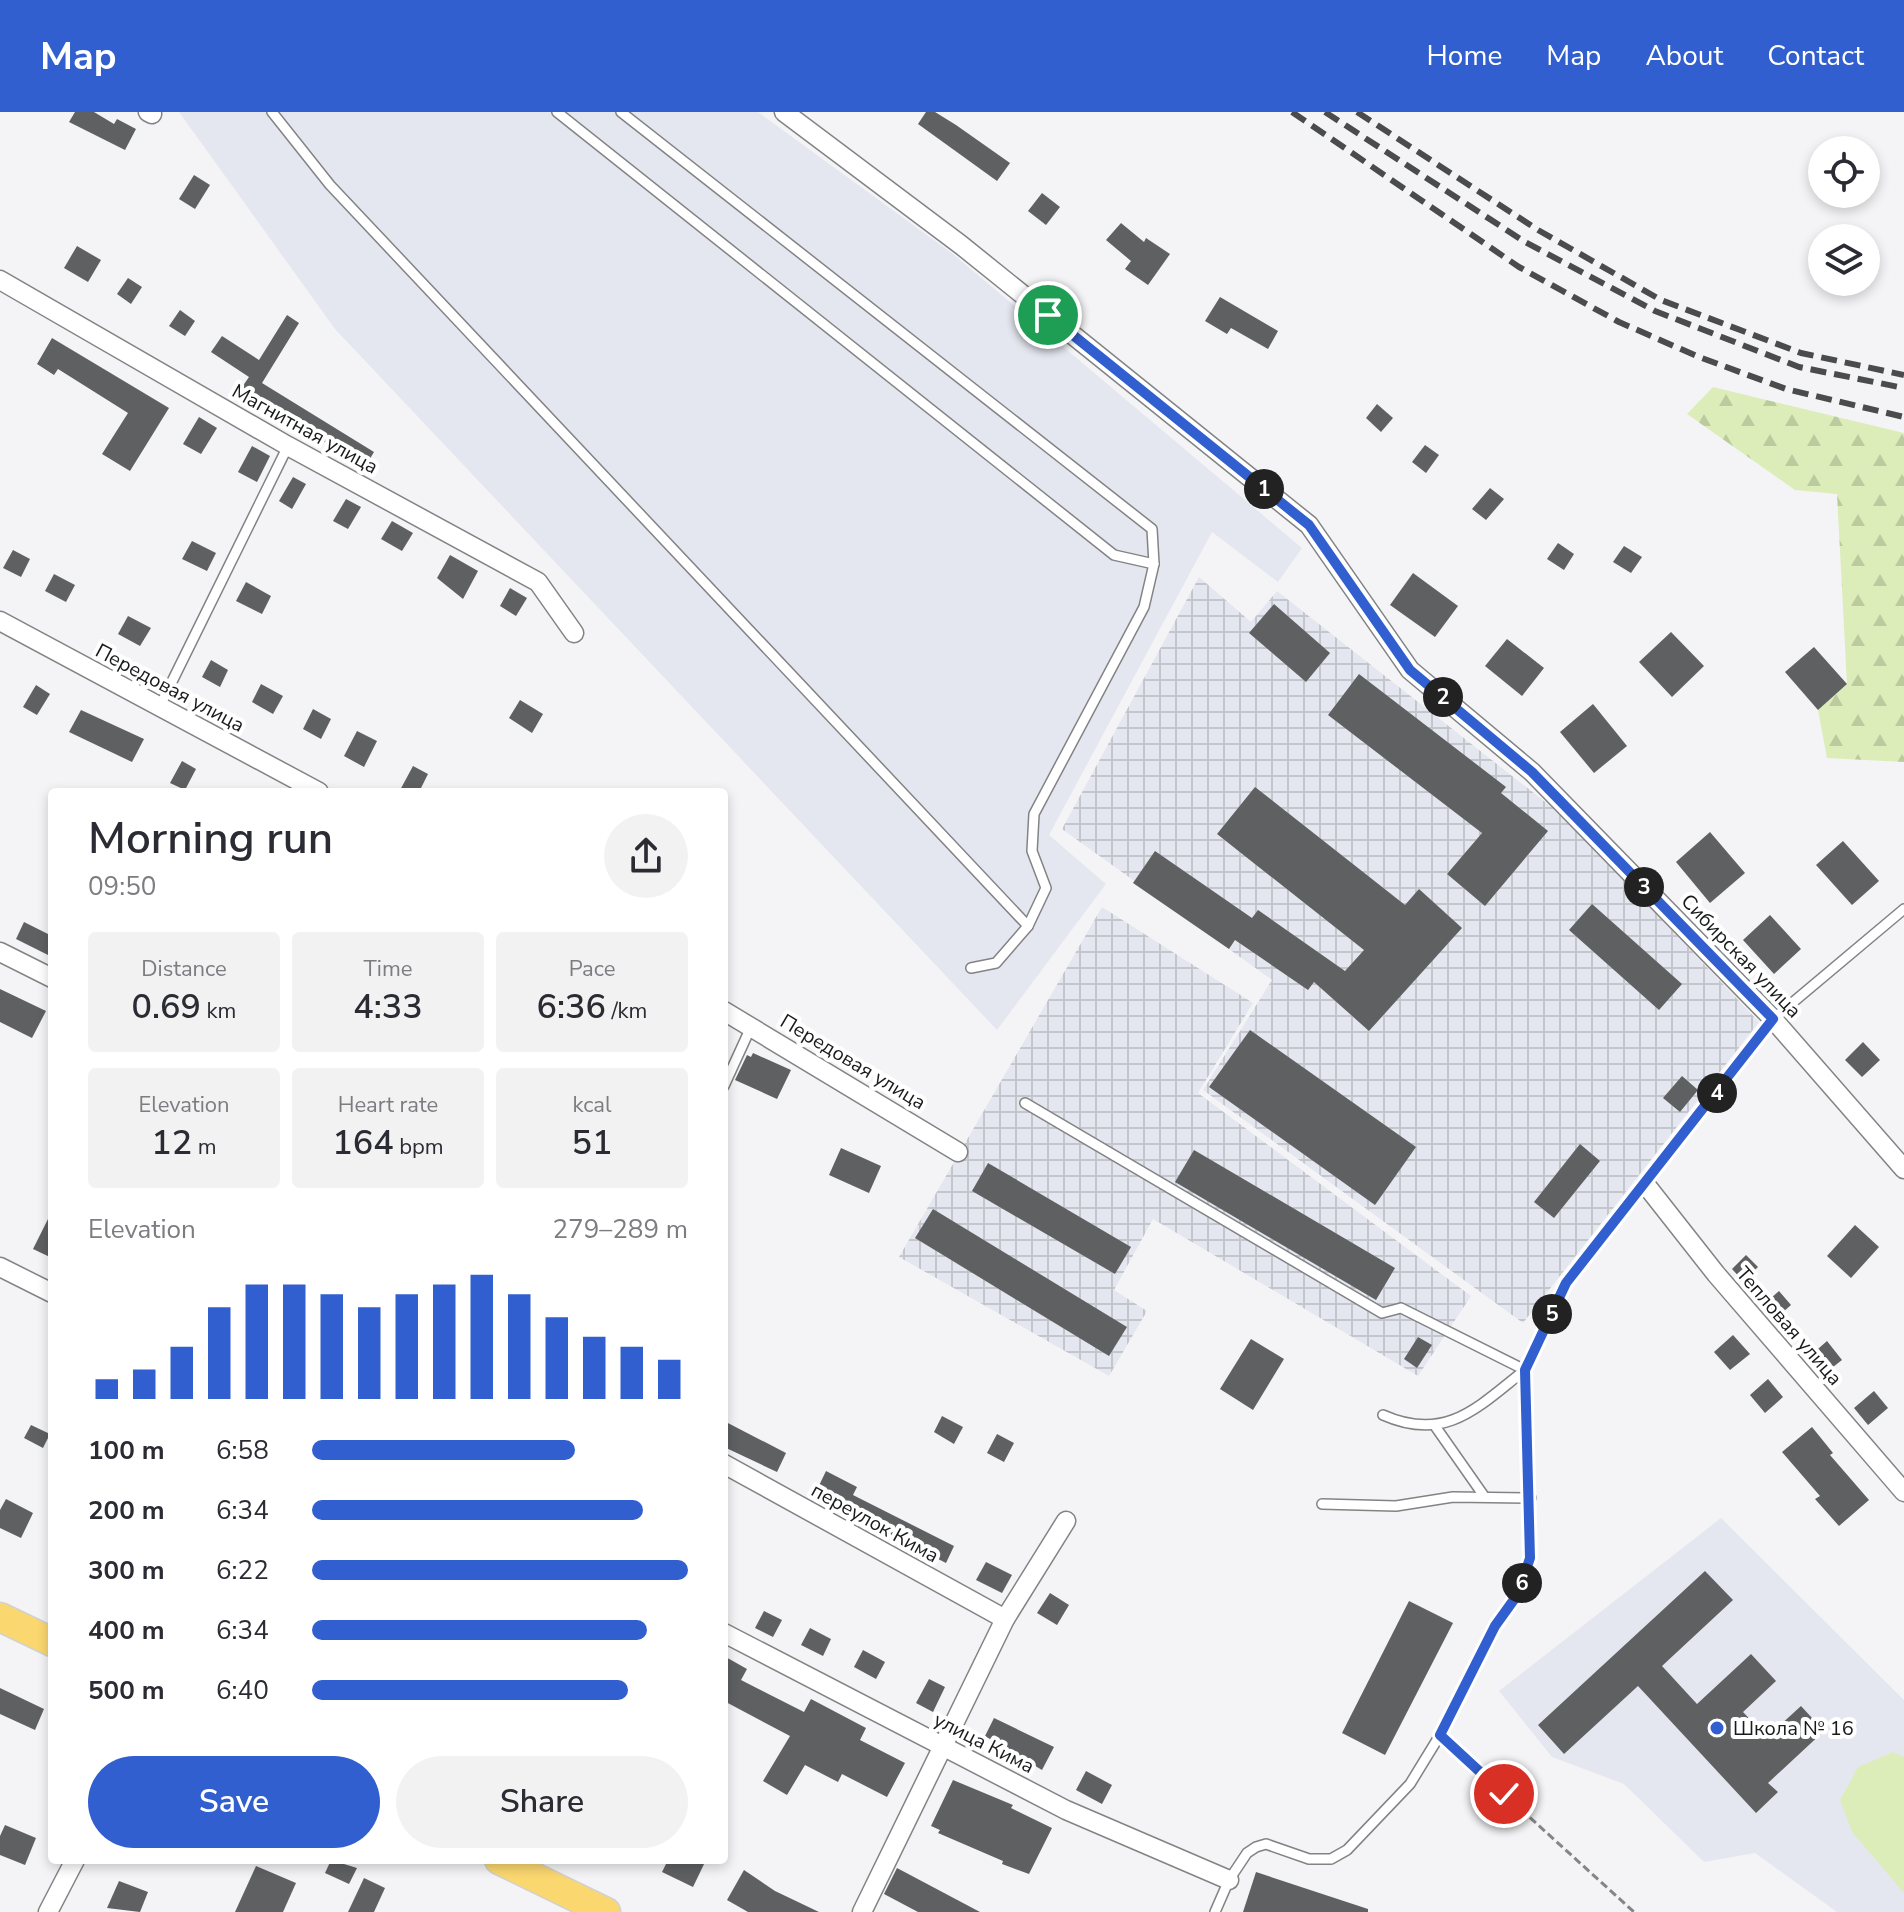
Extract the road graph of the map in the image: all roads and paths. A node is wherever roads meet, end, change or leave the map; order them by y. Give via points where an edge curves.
1 (272, 112) edge
2 (557, 112) edge
3 (621, 112) edge
4 (784, 112) edge
5 (0, 280) edge
6 (288, 446) junction
7 (1154, 564) junction
8 (0, 621) edge
9 (574, 633) dead end
10 (159, 708) junction
11 (311, 788) edge
12 (1904, 909) edge
13 (1028, 926) junction
14 (0, 952) edge
15 (971, 968) dead end
16 (48, 976) edge
17 (728, 1013) edge
18 (1773, 1019) junction
19 (752, 1026) junction
20 (728, 1077) edge
21 (1025, 1103) dead end
22 (958, 1152) dead end
23 (1904, 1169) edge
24 (1646, 1185) junction
25 (0, 1267) edge
26 (48, 1291) edge
27 (1525, 1370) junction
28 (1383, 1415) dead end
29 (1435, 1426) junction
30 (728, 1466) edge
31 (1904, 1492) edge
32 (1484, 1496) junction
33 (1531, 1498) junction
34 (1322, 1504) dead end
35 (1066, 1521) dead end
36 (0, 1617) edge
37 (1005, 1619) junction
38 (728, 1635) edge
39 (48, 1640) edge
40 (1440, 1735) junction
41 (941, 1745) junction
42 (73, 1864) edge
43 (513, 1864) edge
44 (1229, 1880) junction
45 (48, 1912) edge
46 (606, 1912) edge
47 (862, 1912) edge
48 (1215, 1912) edge
49 (1634, 1912) edge

1 - 13 lane via 330,185
2 - 7 lane via 1114,555
3 - 7 lane via 1152,529
4 - 18 street, Сибирская улица via 961,245 1309,525 1410,670 1532,772
5 - 6 street, Магнитная улица
6 - 9 street, Магнитная улица via 538,582
6 - 10 lane
7 - 13 lane via 1144,607 1034,814 1032,851 1046,888
8 - 10 street, Передовая улица
10 - 11 street, Передовая улица
12 - 18 lane
13 - 15 lane via 996,963
14 - 16 street
17 - 19 street, Передовая улица
18 - 23 street, Сибирская улица
18 - 24 lane
19 - 20 lane
19 - 22 street, Передовая улица
21 - 27 lane via 1382,1313 1401,1308
24 - 27 lane via 1566,1283
24 - 31 street, Тепловая улица
25 - 26 street
27 - 29 lane via 1464,1416
27 - 33 lane
28 - 29 lane via 1409,1425
29 - 32 lane
30 - 37 street, переулок Кима
32 - 33 lane
32 - 34 lane via 1396,1506
33 - 40 lane via 1530,1558 1518,1594 1495,1626
35 - 37 street
36 - 39 main road
37 - 41 street
38 - 41 street, улица Кима
40 - 44 lane via 1410,1784 1347,1850 1331,1859 1309,1859 1266,1844 1247,1853
40 - 49 path
41 - 44 street, улица Кима via 1066,1810
41 - 47 street
42 - 45 street
43 - 46 main road
44 - 48 lane

